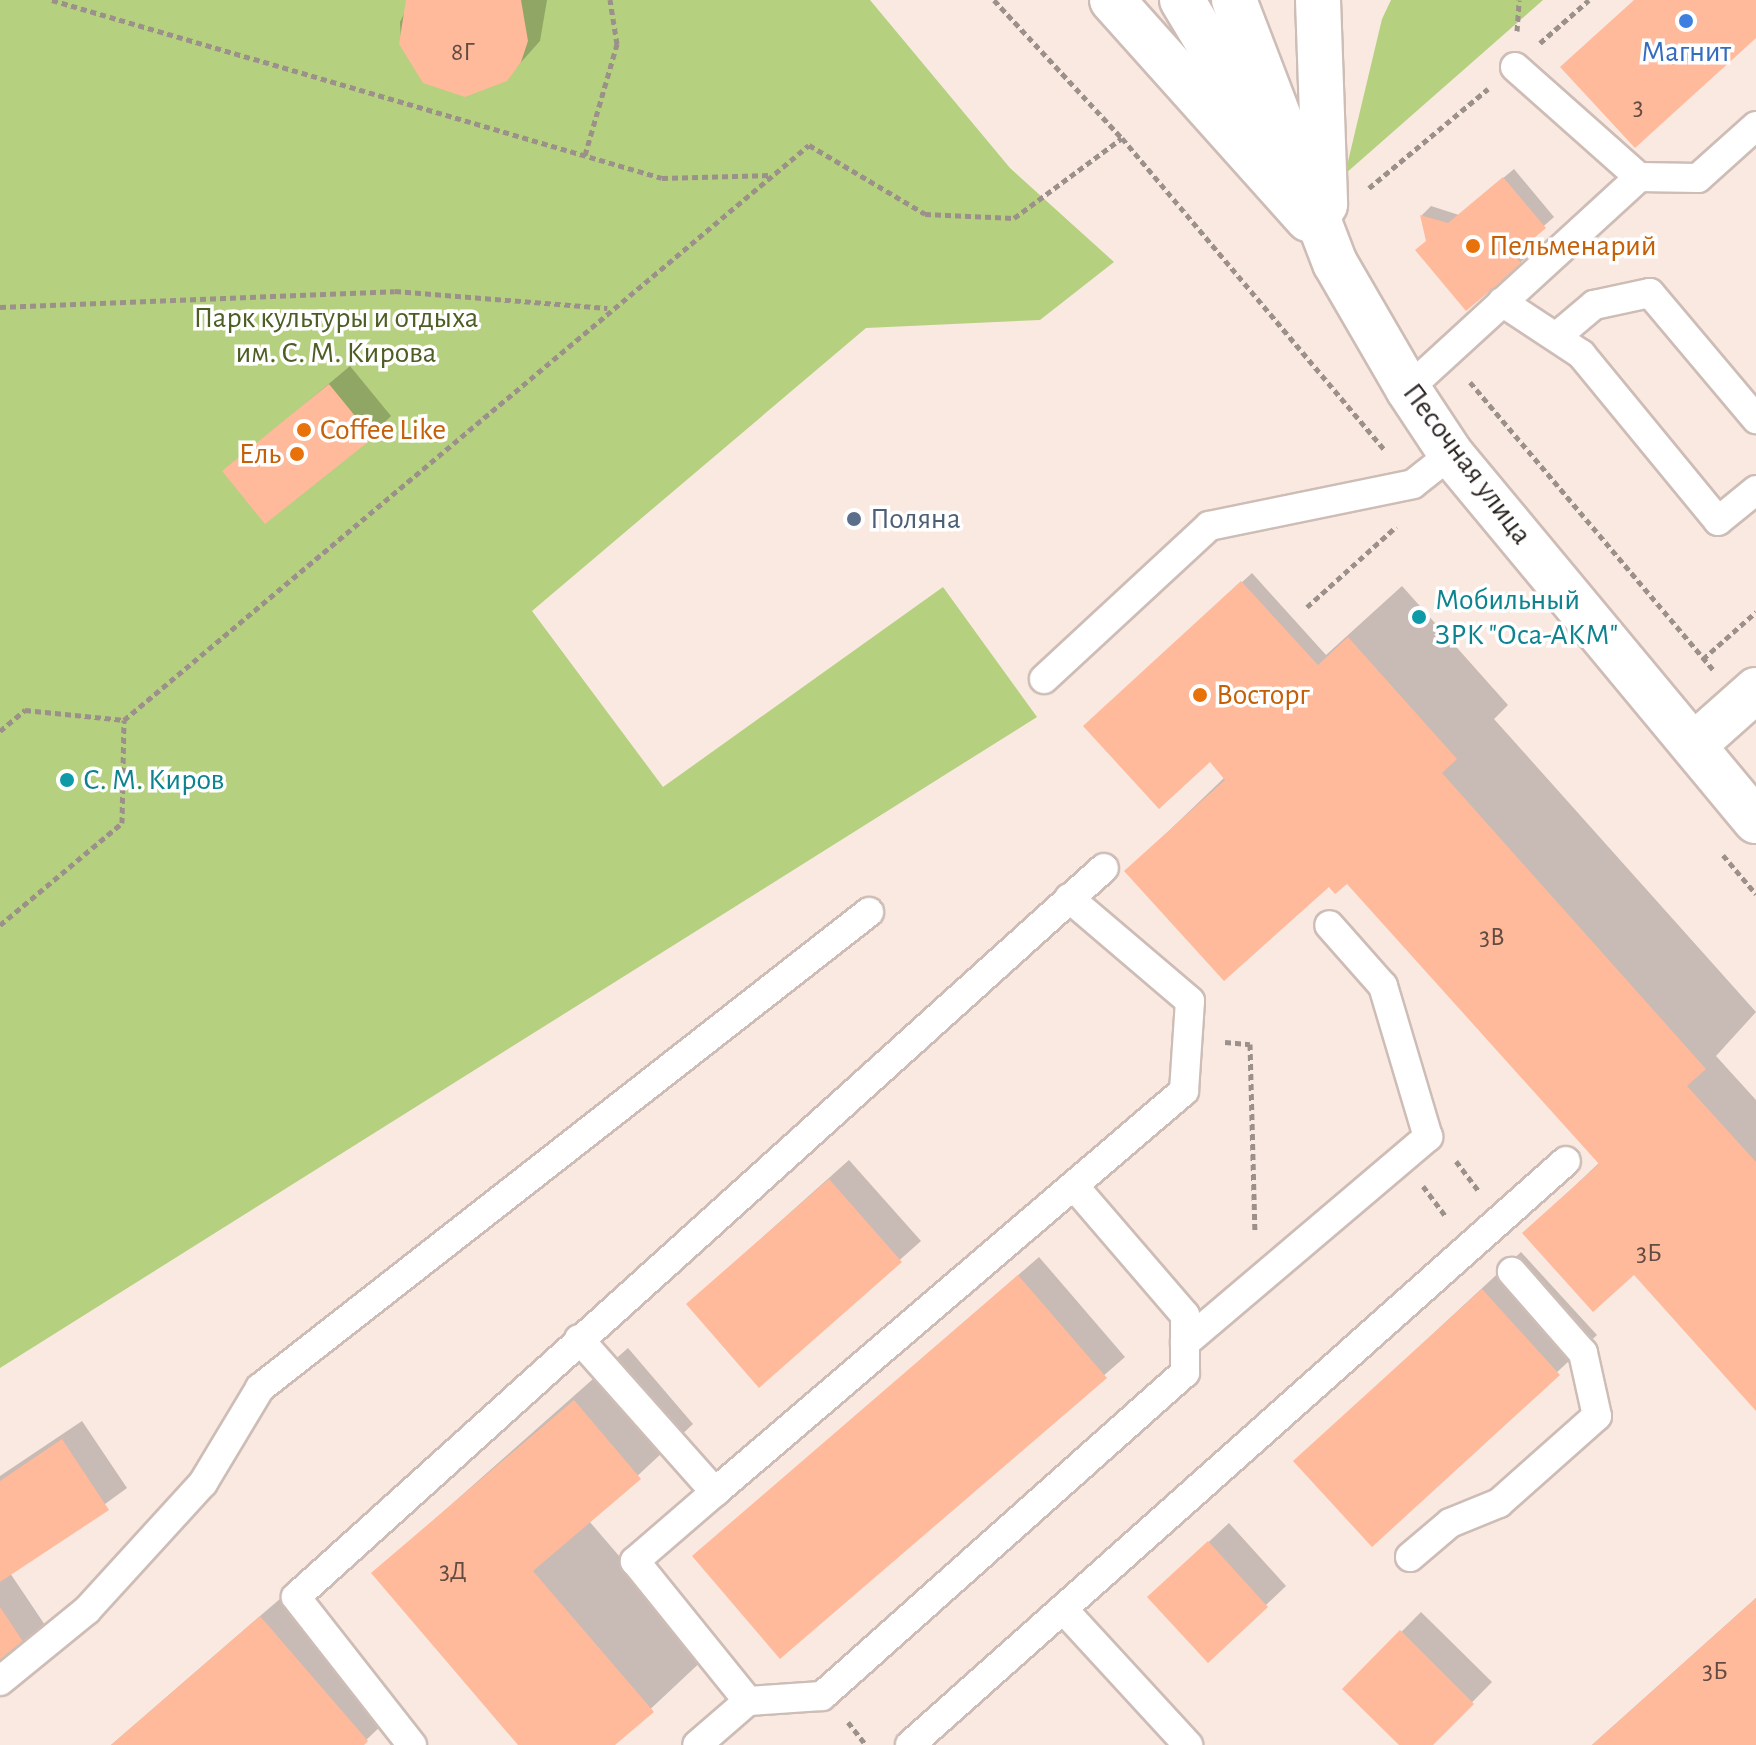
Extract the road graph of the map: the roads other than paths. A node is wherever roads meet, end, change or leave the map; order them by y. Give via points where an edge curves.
1 (1112, 0) edge
2 (1182, 0) edge
3 (1234, 0) edge
4 (1318, 0) edge
5 (1515, 67) road end
6 (1756, 126) edge
7 (1639, 177) junction
8 (1326, 239) junction
9 (1502, 302) junction
10 (1556, 337) junction
11 (1408, 389) junction
12 (1756, 419) edge
13 (1451, 454) junction
14 (1756, 490) edge
15 (1044, 679) dead end
16 (1749, 696) edge
17 (1694, 745) junction
18 (1756, 821) edge
19 (1104, 868) dead end
20 (1069, 898) junction
21 (869, 912) dead end
22 (1329, 925) dead end
23 (1566, 1161) dead end
24 (1074, 1186) junction
25 (1512, 1272) dead end
26 (579, 1339) junction
27 (1185, 1343) junction
28 (715, 1492) junction
29 (1410, 1557) dead end
30 (1063, 1609) junction
31 (0, 1681) edge
32 (748, 1701) junction
33 (412, 1745) edge
34 (697, 1745) edge
35 (910, 1745) edge
36 (1188, 1745) edge

1 - 8 street, Песочная улица
2 - 8 street, Песочная улица
3 - 8 street, Песочная улица
4 - 8 street, Песочная улица
5 - 7 lane
6 - 7 lane via 1698,178
7 - 9 lane
8 - 11 street, Песочная улица
9 - 10 lane
9 - 11 lane via 1444,350
10 - 12 lane via 1594,305 1650,293
10 - 14 lane via 1581,354 1718,521
11 - 13 street, Песочная улица
13 - 15 lane via 1413,484 1209,526
13 - 17 street, Песочная улица
16 - 17 street
17 - 18 street, Песочная улица
19 - 20 lane
20 - 24 lane via 1190,1001 1184,1091
20 - 26 lane
21 - 31 lane via 260,1388 203,1483 87,1610
22 - 27 lane via 1383,986 1428,1137
23 - 30 lane
24 - 27 lane via 1185,1315
24 - 28 lane
25 - 29 lane via 1583,1353 1597,1416 1499,1503 1450,1523
26 - 28 lane
26 - 33 lane via 296,1597
27 - 32 lane via 1185,1373 825,1693
28 - 32 lane via 635,1561
30 - 35 lane
30 - 36 lane
32 - 34 lane

